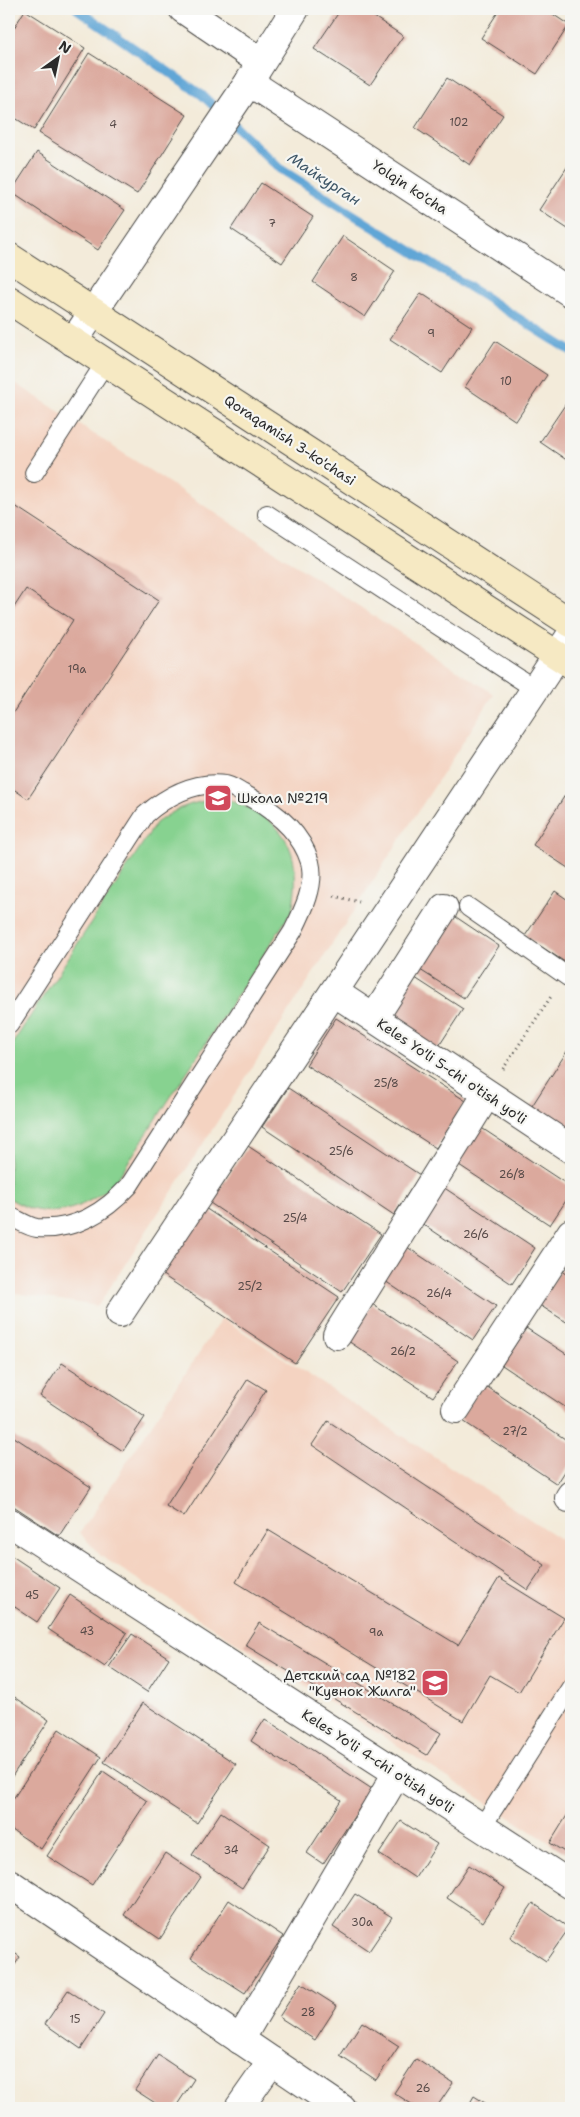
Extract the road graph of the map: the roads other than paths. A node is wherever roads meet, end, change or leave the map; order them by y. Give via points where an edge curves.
1 (183, 9) edge
2 (295, 9) edge
3 (255, 72) junction
4 (9, 257) edge
5 (571, 293) edge
6 (9, 300) edge
7 (94, 312) junction
8 (73, 342) junction
9 (105, 362) junction
10 (34, 472) dead end
11 (267, 514) dead end
12 (571, 622) edge
13 (567, 652) edge
14 (535, 689) junction
15 (456, 907) joint
16 (568, 978) edge
17 (334, 992) junction
18 (374, 1018) junction
19 (9, 1025) edge
20 (487, 1094) junction
21 (571, 1150) edge
22 (9, 1216) edge
23 (571, 1233) edge
24 (120, 1313) dead end
25 (338, 1334) dead end
26 (456, 1409) dead end
27 (9, 1522) edge
28 (571, 1687) edge
29 (397, 1773) junction
30 (482, 1827) junction
31 (9, 1883) edge
32 (571, 1885) edge
33 (240, 2040) junction
34 (272, 2061) junction
35 (239, 2108) edge
36 (341, 2108) edge

1 - 3 street, Yolqin ko'cha
2 - 3 street
3 - 5 street, Yolqin ko'cha
3 - 7 street
4 - 7 main road, Qoraqamish 3-ko'chasi
6 - 8 main road
7 - 8 street
7 - 12 main road, Qoraqamish 3-ko'chasi
8 - 9 main road
9 - 10 lane
9 - 13 main road
11 - 14 lane
13 - 14 street
14 - 17 street
15 - 16 lane
15 - 18 street
17 - 18 street, Keles Yo'li 5-chi o'tish yo'li
17 - 24 street
18 - 20 street, Keles Yo'li 5-chi o'tish yo'li
19 - 22 lane via 145,815 162,800 190,787 226,785 268,806 298,836 310,863 309,899 293,931 130,1186 93,1218 64,1226 36,1228
20 - 21 street, Keles Yo'li 5-chi o'tish yo'li
20 - 25 street
23 - 26 street
27 - 29 street, Keles Yo'li 4-chi o'tish yo'li
28 - 30 lane
29 - 30 street, Keles Yo'li 4-chi o'tish yo'li
29 - 33 street
30 - 32 street, Keles Yo'li 4-chi o'tish yo'li
31 - 33 street
33 - 34 street
34 - 35 street
34 - 36 street

